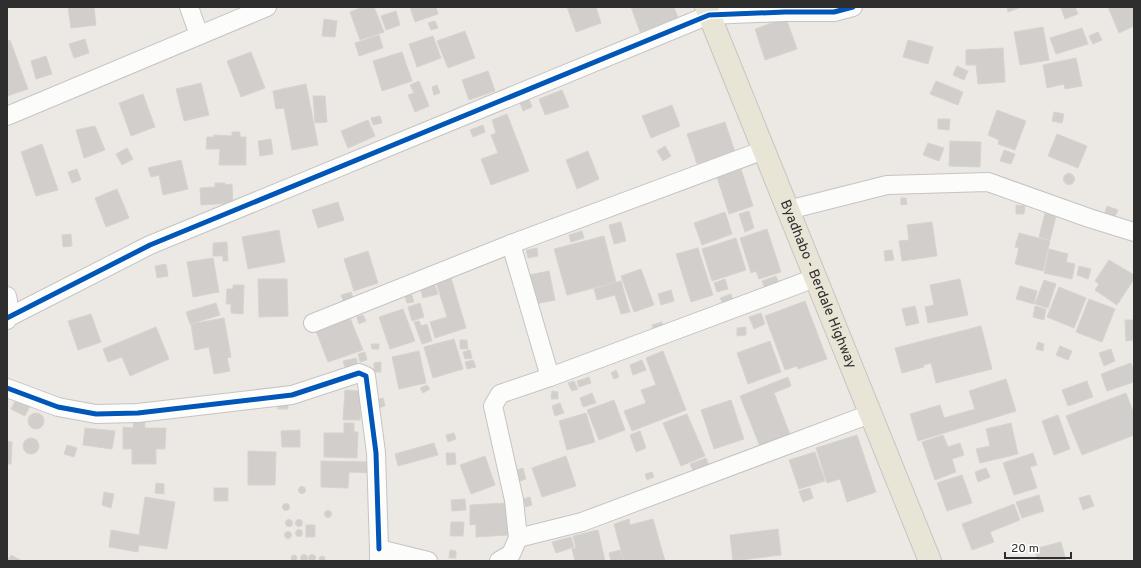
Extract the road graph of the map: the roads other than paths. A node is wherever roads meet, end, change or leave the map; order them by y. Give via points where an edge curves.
1 (189, 7) edge
2 (267, 7) edge
3 (853, 7) edge
4 (708, 11) edge
5 (199, 35) junction
6 (7, 116) edge
7 (764, 150) junction
8 (788, 210) junction
9 (1134, 232) edge
10 (511, 244) junction
11 (815, 278) junction
12 (7, 296) edge
13 (7, 318) edge
14 (313, 323) dead end
15 (550, 378) junction
16 (7, 388) edge
17 (870, 414) junction
18 (518, 538) junction
19 (379, 555) edge
20 (428, 561) edge
21 (500, 561) edge
22 (930, 561) edge

1 - 5 street
2 - 5 street
3 - 4 street via 834,12
4 - 7 main road, Byadhabo - Berdale Highway
4 - 13 street via 150,245
5 - 6 street
7 - 8 main road, Byadhabo - Berdale Highway
7 - 10 street
8 - 9 street via 887,185 988,182
8 - 11 main road, Byadhabo - Berdale Highway
10 - 14 street
10 - 15 street
11 - 15 street
11 - 17 main road, Byadhabo - Berdale Highway
12 - 13 street
15 - 18 street via 500,394 493,406 514,500
16 - 19 street via 58,407 96,414 138,413 292,395 360,373 366,376 376,453
17 - 18 street via 582,522
17 - 22 main road, Byadhabo - Berdale Highway
18 - 21 street via 511,554
19 - 20 street

